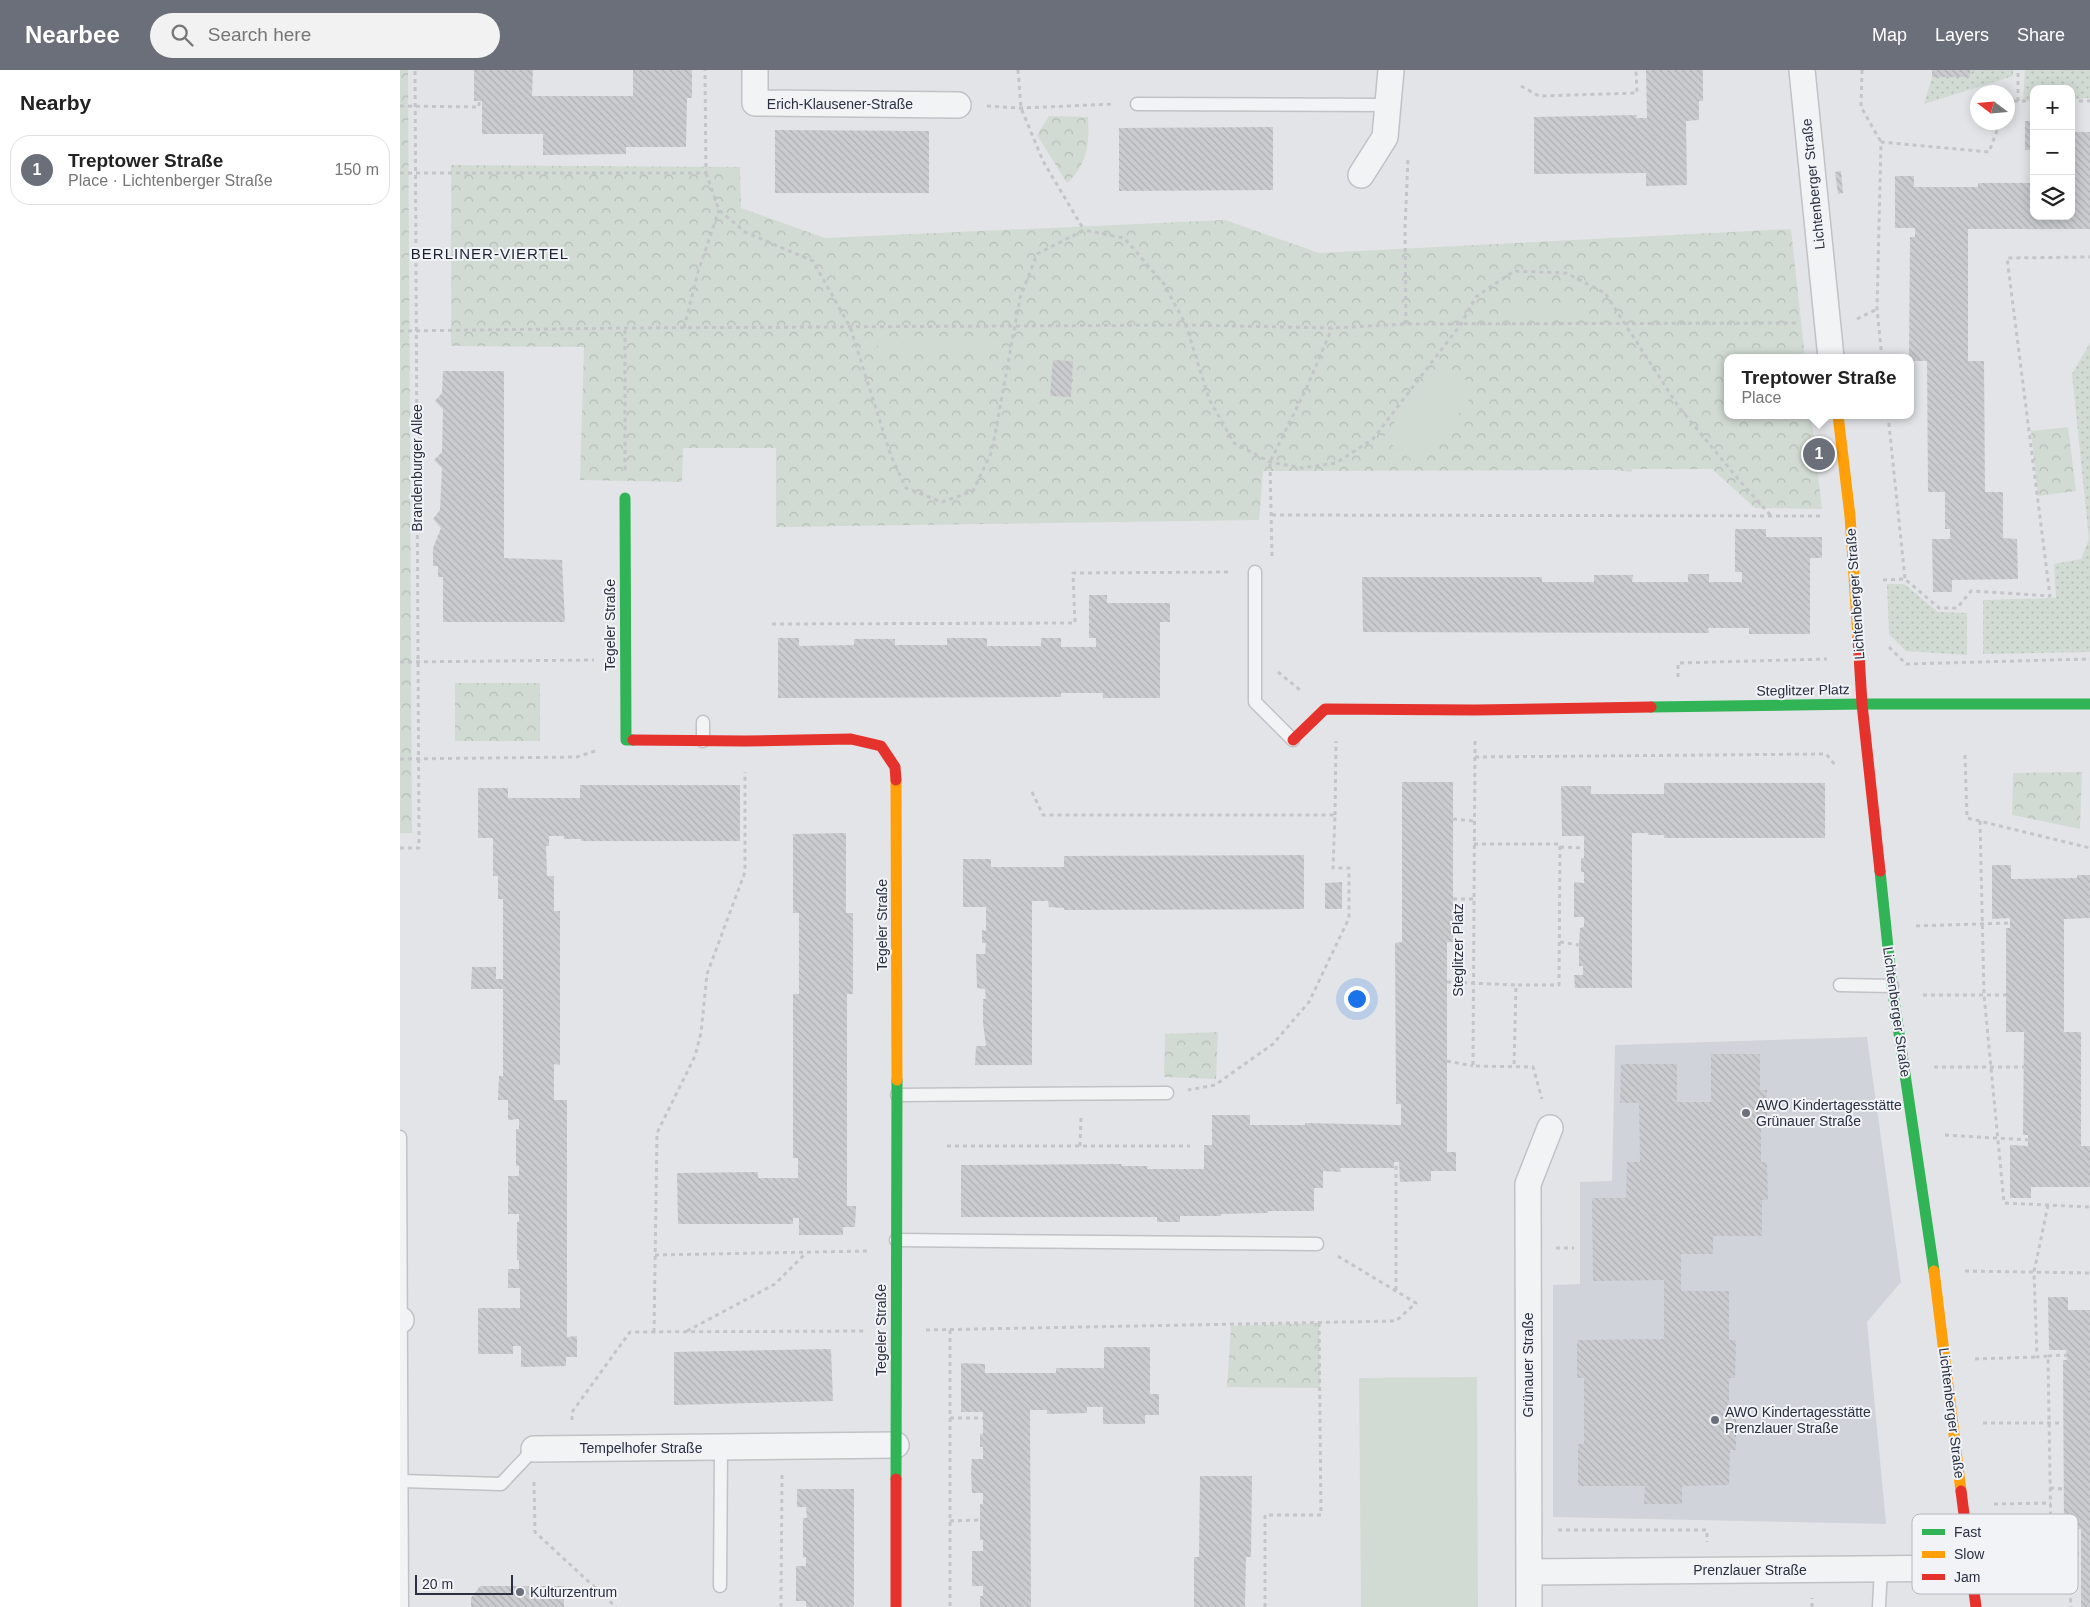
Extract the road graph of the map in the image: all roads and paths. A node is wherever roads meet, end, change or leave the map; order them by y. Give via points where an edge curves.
1 (415, 70) edge
2 (705, 70) edge
3 (755, 70) edge
4 (1018, 70) edge
5 (1391, 70) edge
6 (1636, 70) edge
7 (1802, 70) edge
8 (1862, 70) edge
9 (2018, 70) edge
10 (1521, 86) dead end
11 (479, 100) dead end
12 (2090, 100) edge
13 (2018, 101) joint
14 (2030, 101) edge
15 (2075, 101) edge
16 (1138, 104) joint
17 (958, 105) joint
18 (1389, 105) junction
19 (400, 106) edge
20 (415, 106) junction
21 (1021, 108) junction
22 (1997, 130) edge
23 (1881, 142) junction
24 (1408, 150) dead end
25 (400, 173) edge
26 (415, 173) junction
27 (706, 173) junction
28 (1361, 175) dead end
29 (719, 210) junction
30 (1084, 230) junction
31 (2090, 257) edge
32 (1878, 309) junction
33 (1854, 320) dead end
34 (1827, 322) junction
35 (1406, 324) junction
36 (1461, 324) junction
37 (1626, 324) junction
38 (1186, 325) junction
39 (1014, 326) junction
40 (850, 327) junction
41 (625, 328) junction
42 (684, 328) junction
43 (1332, 328) junction
44 (400, 331) edge
45 (416, 331) junction
46 (1831, 354) edge
47 (1882, 354) edge
48 (1838, 419) edge
49 (1888, 419) edge
50 (1270, 462) junction
51 (625, 498) joint
52 (1272, 515) junction
53 (1850, 516) junction
54 (1772, 517) junction
55 (1255, 572) junction
56 (1905, 579) junction
57 (1855, 582) junction
58 (772, 624) dead end
59 (1884, 642) dead end
60 (1830, 655) dead end
61 (2090, 659) edge
62 (626, 661) junction
63 (400, 662) edge
64 (418, 662) junction
65 (1275, 670) dead end
66 (1678, 681) dead end
67 (1307, 690) dead end
68 (1862, 704) junction
69 (2090, 704) edge
70 (1325, 709) junction
71 (1475, 710) junction
72 (703, 722) dead end
73 (626, 740) junction
74 (1293, 740) joint
75 (703, 741) junction
76 (745, 741) junction
77 (1965, 755) dead end
78 (1475, 757) junction
79 (400, 759) edge
80 (418, 759) junction
81 (1839, 761) dead end
82 (1032, 792) dead end
83 (1335, 815) junction
84 (1453, 819) dead end
85 (1474, 821) junction
86 (1980, 821) junction
87 (1474, 844) junction
88 (1560, 847) junction
89 (400, 848) edge
90 (1584, 848) dead end
91 (2090, 848) edge
92 (1453, 898) dead end
93 (1474, 899) junction
94 (2010, 923) dead end
95 (1983, 924) junction
96 (1914, 926) dead end
97 (1560, 942) junction
98 (1579, 945) dead end
99 (1447, 982) dead end
100 (1473, 983) junction
101 (1516, 985) junction
102 (1840, 985) dead end
103 (1892, 986) junction
104 (1984, 994) junction
105 (1922, 995) dead end
106 (2006, 995) dead end
107 (1447, 1062) dead end
108 (1473, 1066) junction
109 (1514, 1067) junction
110 (1933, 1067) dead end
111 (1991, 1067) junction
112 (2024, 1067) dead end
113 (1168, 1093) joint
114 (1081, 1094) junction
115 (897, 1095) junction
116 (1550, 1128) joint
117 (1942, 1135) dead end
118 (400, 1137) edge
119 (1999, 1138) junction
120 (2028, 1140) dead end
121 (947, 1146) dead end
122 (1080, 1146) junction
123 (1190, 1146) dead end
124 (1396, 1162) dead end
125 (2048, 1205) junction
126 (2090, 1207) edge
127 (1317, 1244) joint
128 (896, 1246) junction
129 (1549, 1248) dead end
130 (1574, 1248) dead end
131 (807, 1252) junction
132 (655, 1255) junction
133 (1934, 1271) junction
134 (2034, 1272) junction
135 (2090, 1274) edge
136 (1396, 1291) junction
137 (400, 1320) edge
138 (1319, 1323) junction
139 (896, 1330) junction
140 (950, 1330) junction
141 (654, 1332) junction
142 (687, 1332) junction
143 (2067, 1355) dead end
144 (2037, 1356) junction
145 (2048, 1356) junction
146 (1972, 1359) dead end
147 (950, 1418) junction
148 (983, 1418) dead end
149 (1980, 1423) dead end
150 (2049, 1423) junction
151 (2063, 1423) dead end
152 (782, 1446) junction
153 (896, 1446) junction
154 (721, 1447) junction
155 (573, 1448) junction
156 (534, 1449) junction
157 (402, 1481) junction
158 (2050, 1488) junction
159 (2063, 1489) dead end
160 (2051, 1503) junction
161 (1990, 1504) dead end
162 (1965, 1514) edge
163 (2051, 1514) edge
164 (980, 1520) dead end
165 (950, 1521) junction
166 (1550, 1530) dead end
167 (1707, 1546) dead end
168 (1881, 1569) junction
169 (1912, 1569) edge
170 (1529, 1572) junction
171 (720, 1586) dead end
172 (1975, 1594) edge
173 (2070, 1594) edge
174 (1879, 1606) edge
175 (402, 1607) edge
176 (616, 1607) edge
177 (781, 1607) edge
178 (896, 1607) edge
179 (950, 1607) edge
180 (1265, 1607) edge
181 (1529, 1607) edge
182 (1976, 1607) edge
183 (2071, 1607) edge

1 - 20 path, Brandenburger Allee
2 - 27 path
3 - 17 street, Erich-Klausener-Straße via 755,103
4 - 21 path
5 - 18 street
6 - 10 path via 1637,93 1539,96
7 - 34 street, Lichtenberger Straße
8 - 23 path via 1861,107
9 - 13 path
11 - 20 path via 479,107
12 - 15 path
13 - 14 path
16 - 18 lane
16 - 21 path
17 - 21 path
18 - 28 street via 1385,136
19 - 20 path
20 - 26 path, Brandenburger Allee
21 - 30 path via 1044,161
22 - 23 path via 1989,152
23 - 32 path
24 - 35 path
25 - 26 path
26 - 27 path
26 - 45 path, Brandenburger Allee
27 - 29 path
29 - 40 path via 745,232 813,261
29 - 42 path via 698,272
30 - 38 path via 1124,238 1164,284
30 - 39 path via 1037,254 1020,298
31 - 56 path via 2007,258 2050,596 1971,591 1957,608 1939,608
32 - 33 path
32 - 47 path
34 - 37 path
34 - 46 street, Lichtenberger Straße
35 - 36 path
35 - 43 path
36 - 37 path
36 - 37 path via 1476,297 1514,271 1566,273 1604,293
36 - 50 path via 1373,439 1336,463 1302,468
37 - 54 path via 1678,406
38 - 39 path
38 - 43 path
38 - 50 path via 1209,399 1234,443
39 - 40 path
39 - 40 path via 992,451 972,491 942,502 906,488 890,456
40 - 42 path
41 - 42 path
41 - 45 path
41 - 51 path
43 - 50 path
44 - 45 path
45 - 64 path, Brandenburger Allee
48 - 53 street, Lichtenberger Straße
49 - 56 path
50 - 52 path
51 - 62 street, Tegeler Straße
52 - 54 path
52 - 55 path via 1272,572
53 - 54 path
53 - 57 street, Lichtenberger Straße
55 - 58 path via 1073,573 1074,623
55 - 74 lane via 1255,702
56 - 57 path
57 - 68 street, Lichtenberger Straße
59 - 61 path via 1906,664
60 - 66 path via 1826,660 1678,663
62 - 64 path
62 - 73 street, Tegeler Straße
63 - 64 path
64 - 80 path, Brandenburger Allee
65 - 67 path via 1298,690
68 - 69 street, Steglitzer Platz
68 - 71 street, Steglitzer Platz
68 - 103 street, Lichtenberger Straße
70 - 71 street, Steglitzer Platz
70 - 74 street
70 - 83 path via 1336,740
71 - 78 path, Steglitzer Platz
72 - 75 lane
73 - 75 street, Tegeler Straße
73 - 80 path via 577,757
75 - 76 street, Tegeler Straße
76 - 115 street, Tegeler Straße via 851,739 881,746 895,767
76 - 132 path via 745,872 707,974 702,1033 695,1056 657,1133
77 - 86 path via 1967,818
78 - 81 path via 1826,754 1840,770
78 - 85 path, Steglitzer Platz
79 - 80 path
80 - 89 path, Brandenburger Allee via 419,848
82 - 83 path via 1043,815
83 - 113 path via 1333,868 1349,868 1349,918 1309,1002 1273,1044 1215,1086
84 - 85 path
85 - 87 path, Steglitzer Platz
86 - 91 path
86 - 95 path
87 - 88 path via 1560,844
87 - 93 path, Steglitzer Platz
88 - 90 path
88 - 97 path
92 - 93 path
93 - 100 path, Steglitzer Platz
94 - 95 path
95 - 96 path
95 - 104 path
97 - 98 path
97 - 101 path via 1559,985
99 - 100 path
100 - 101 path
100 - 108 path, Steglitzer Platz
101 - 109 path
102 - 103 lane
103 - 133 street, Lichtenberger Straße
104 - 105 path
104 - 106 path
104 - 111 path
107 - 108 path
108 - 109 path
109 - 116 path via 1533,1067
110 - 111 path
111 - 112 path
111 - 119 path
113 - 114 lane
114 - 115 lane
114 - 122 path
115 - 128 street, Tegeler Straße
116 - 170 street, Grünauer Straße via 1528,1184
117 - 119 path
118 - 137 lane
119 - 120 path
119 - 125 path via 2004,1203
121 - 122 path
122 - 123 path
124 - 136 path
125 - 126 path
125 - 134 path
127 - 128 lane
127 - 136 path
128 - 131 path
128 - 139 street, Tegeler Straße
129 - 130 path
131 - 132 path
131 - 142 path via 775,1284
132 - 141 path
133 - 134 path
133 - 162 street, Lichtenberger Straße
134 - 135 path
134 - 144 path
136 - 138 path via 1416,1303 1396,1322
137 - 157 lane
138 - 140 path
138 - 180 path via 1321,1515 1265,1515
139 - 140 path
139 - 142 path
139 - 153 street, Tegeler Straße
140 - 147 path
141 - 142 path
141 - 155 path via 630,1332 572,1412
143 - 145 path
144 - 145 path
144 - 146 path
145 - 150 path
147 - 148 path
147 - 165 path
149 - 150 path
150 - 151 path
150 - 158 path
152 - 153 street, Tempelhofer Straße
152 - 154 street, Tempelhofer Straße
152 - 177 path
153 - 178 street, Tegeler Straße
154 - 155 street, Tempelhofer Straße
154 - 171 lane
155 - 156 street, Tempelhofer Straße
156 - 157 lane via 502,1484
156 - 176 path via 534,1532
157 - 175 lane
158 - 159 path
158 - 160 path
160 - 161 path
160 - 163 path
164 - 165 path
165 - 179 path
166 - 167 path via 1707,1530
168 - 169 street, Prenzlauer Straße
168 - 170 street, Prenzlauer Straße
168 - 174 lane
170 - 181 street, Grünauer Straße
172 - 182 street, Lichtenberger Straße
173 - 183 path

